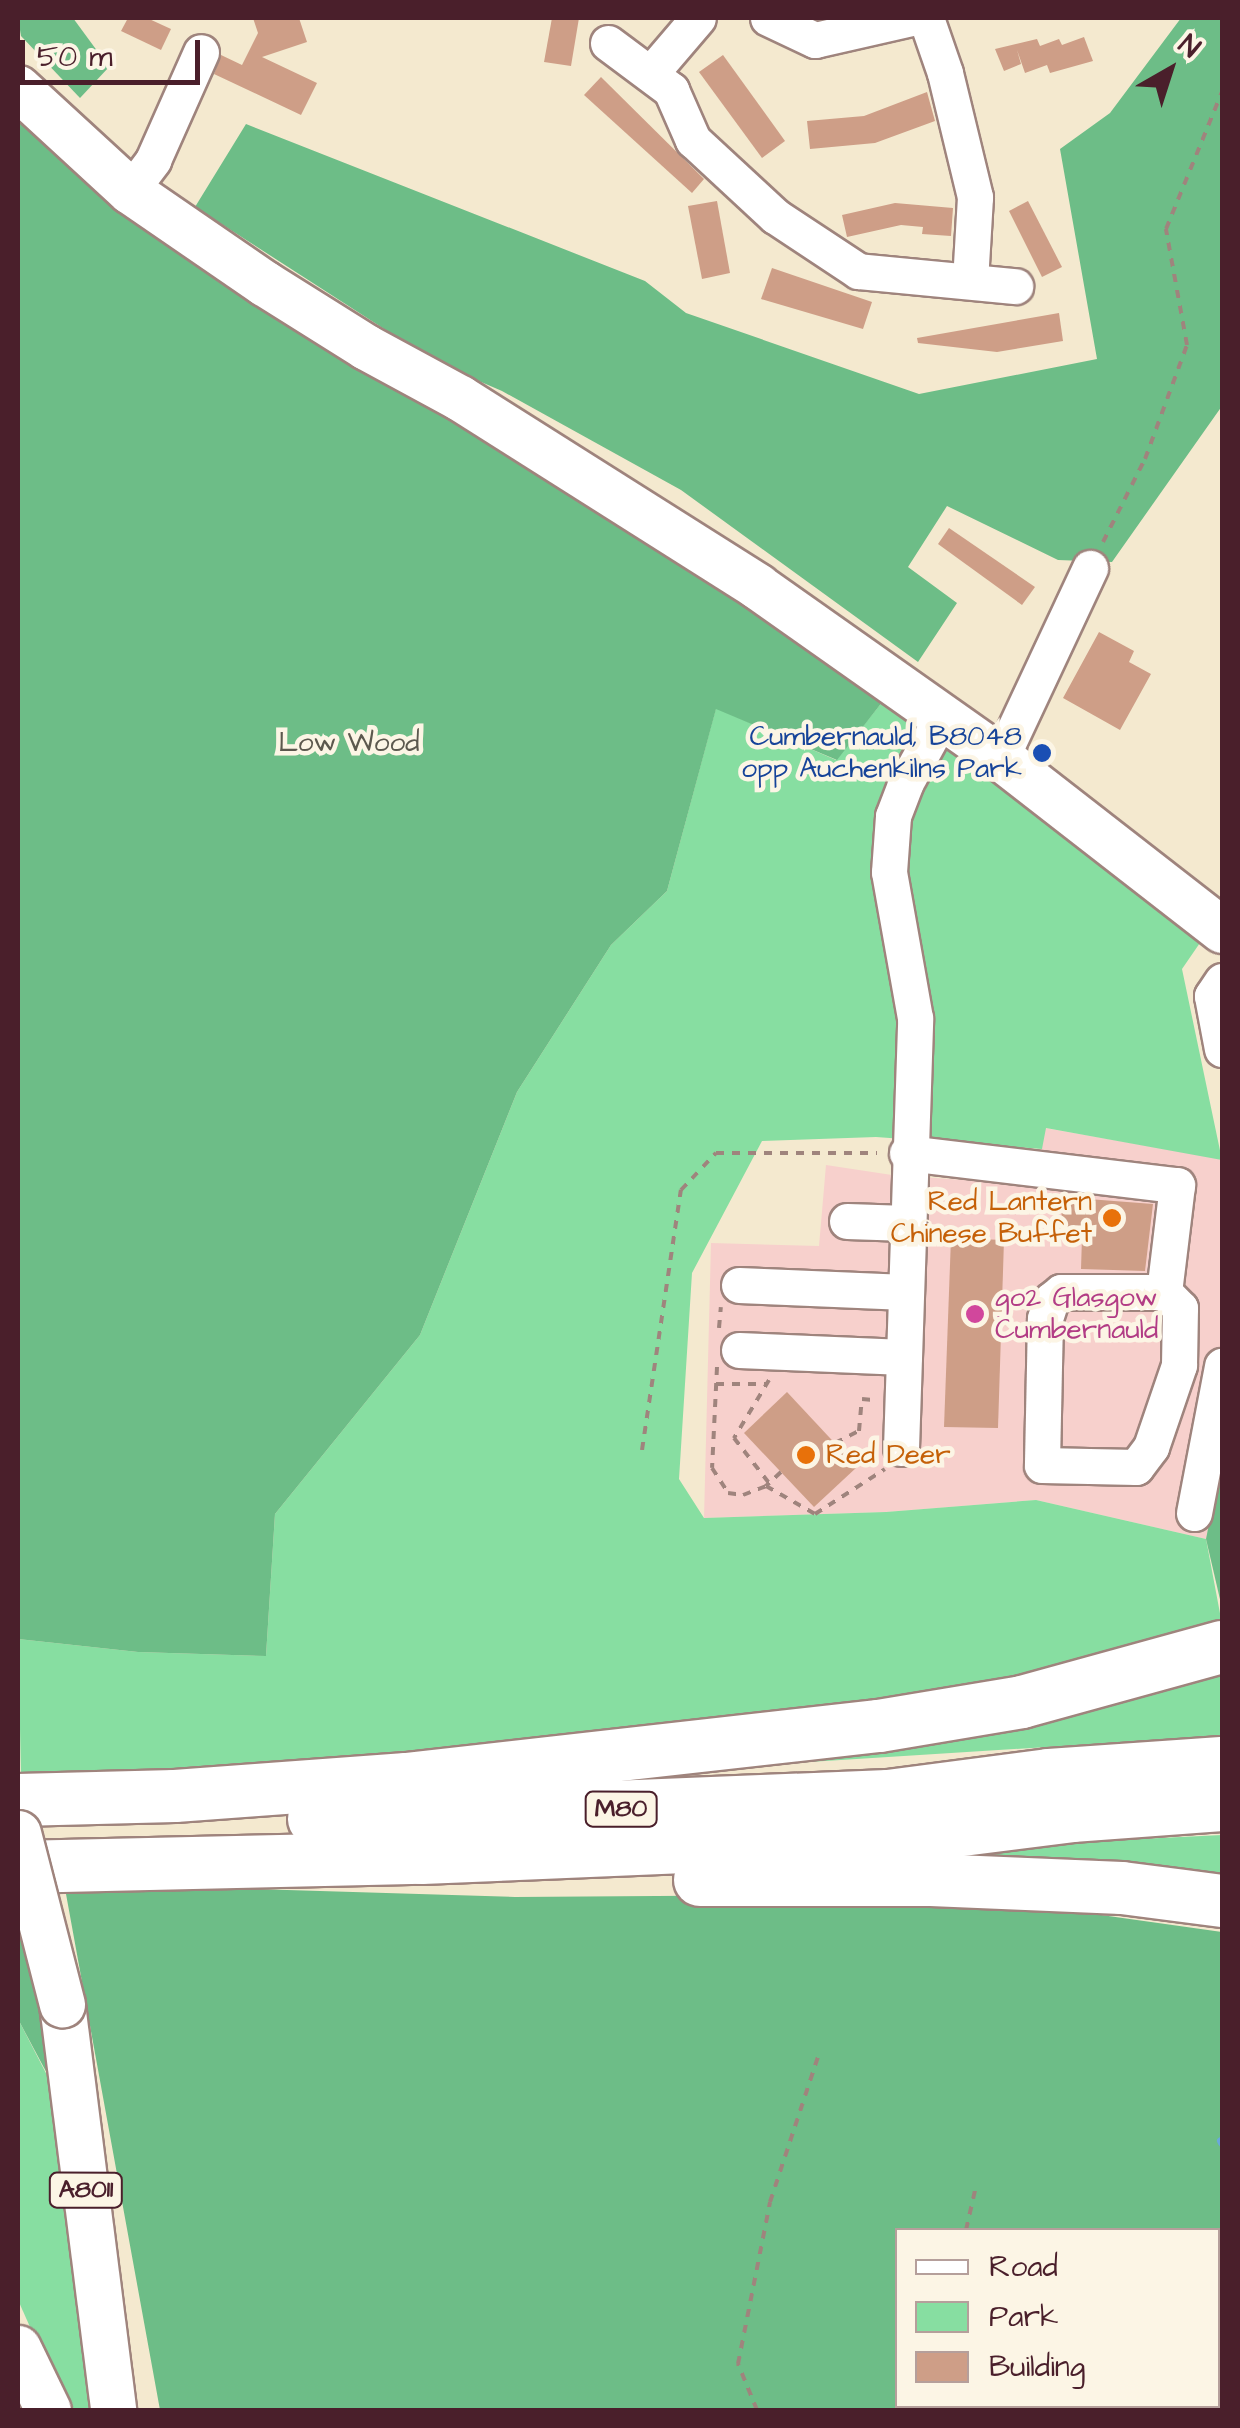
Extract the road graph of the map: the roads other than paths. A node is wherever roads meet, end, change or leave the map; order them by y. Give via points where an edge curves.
1 (698, 18) edge
2 (768, 18) edge
3 (911, 18) edge
4 (926, 18) edge
5 (608, 43) dead end
6 (200, 52) dead end
7 (651, 73) junction
8 (18, 88) edge
9 (130, 190) junction
10 (970, 281) junction
11 (1015, 286) dead end
12 (1090, 568) road end
13 (943, 716) junction
14 (1001, 758) junction
15 (1222, 930) edge
16 (1222, 981) edge
17 (1222, 1049) edge
18 (907, 1153) junction
19 (846, 1221) dead end
20 (907, 1223) junction
21 (739, 1285) road end
22 (1167, 1289) junction
23 (906, 1292) junction
24 (726, 1344) road end
25 (904, 1357) junction
26 (1222, 1366) edge
27 (901, 1448) road end
28 (1194, 1513) dead end
29 (1222, 1647) edge
30 (1222, 1763) edge
31 (18, 1800) edge
32 (1222, 1805) edge
33 (18, 1814) edge
34 (18, 1833) edge
35 (166, 1866) junction
36 (18, 1867) edge
37 (1222, 1901) edge
38 (82, 2156) junction
39 (18, 2348) edge
40 (48, 2410) edge
41 (113, 2410) edge
42 (138, 2410) edge

1 - 7 street
2 - 3 street via 815,40
4 - 10 street via 974,197
5 - 7 street
6 - 9 street via 152,160
7 - 10 street via 672,90 693,140 775,216 858,271
8 - 9 main road
9 - 13 main road via 278,292 757,586
10 - 11 street
12 - 14 street
13 - 14 main road
13 - 18 street via 906,784 890,853 914,1018
14 - 15 main road
16 - 17 street via 1212,996
18 - 20 street
18 - 22 street via 1177,1185
19 - 20 street
20 - 23 street
21 - 23 street
22 - 22 street via 1061,1292 1050,1300 1042,1465 1136,1466 1151,1447 1180,1357 1180,1308
23 - 25 street
24 - 25 street
25 - 27 street
26 - 28 street
29 - 31 highway via 1022,1702 878,1726 406,1780
30 - 33 highway, M80 via 1049,1775 888,1796 672,1806 164,1822
32 - 35 highway, M80 via 899,1838
34 - 38 main road, A8011, bridge via 62,2004
35 - 36 highway, M80
35 - 37 highway via 932,1880 1122,1888
38 - 41 main road, A8011
38 - 42 main road
39 - 40 main road

